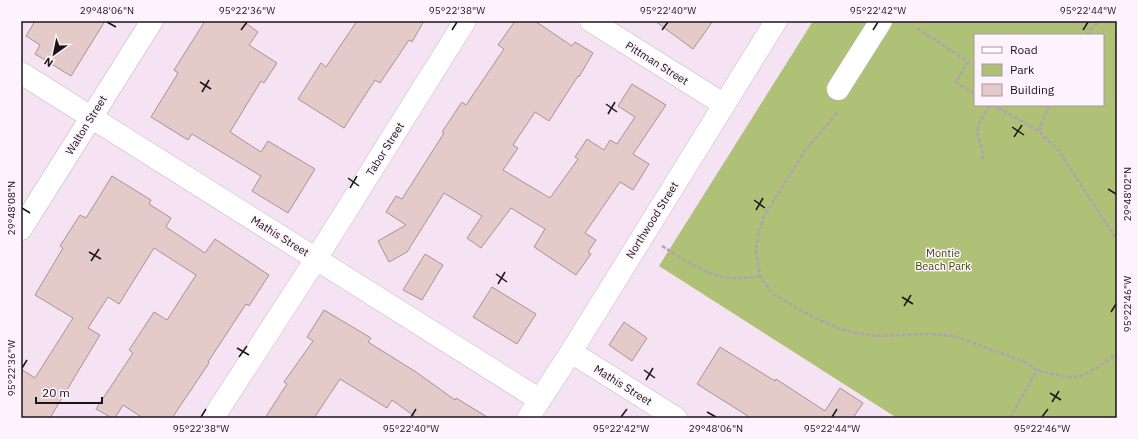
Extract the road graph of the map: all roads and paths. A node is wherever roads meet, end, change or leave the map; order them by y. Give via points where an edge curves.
1 (152, 21) edge
2 (465, 21) edge
3 (591, 21) edge
4 (776, 21) edge
5 (881, 21) edge
6 (1099, 21) edge
7 (917, 28) dead end
8 (1087, 34) edge
9 (21, 73) edge
10 (838, 89) dead end
11 (974, 93) edge
12 (723, 104) junction
13 (989, 106) edge
14 (995, 106) edge
15 (1049, 106) edge
16 (837, 113) dead end
17 (91, 118) junction
18 (1039, 131) junction
19 (982, 160) dead end
20 (21, 229) edge
21 (1117, 240) edge
22 (662, 246) dead end
23 (316, 259) junction
24 (760, 276) junction
25 (571, 352) junction
26 (1117, 354) edge
27 (1037, 370) junction
28 (540, 400) junction
29 (213, 418) edge
30 (528, 418) edge
31 (676, 418) edge
32 (1010, 418) edge

1 - 17 street, Walton Street
2 - 23 street, Tabor Street
3 - 12 street, Pittman Street
4 - 12 street, Northwood Street
5 - 10 street
6 - 8 path
7 - 11 path via 968,62 956,82
9 - 17 street, Mathis Street
12 - 25 street, Northwood Street
13 - 19 path via 978,129 984,153
14 - 18 path
15 - 18 path
16 - 24 path via 805,151 764,216 756,250
17 - 20 street, Walton Street
17 - 23 street, Mathis Street
18 - 21 path via 1059,151
22 - 24 path via 690,264 718,276
23 - 28 street, Mathis Street
23 - 29 street, Tabor Street
24 - 27 path via 773,294 840,329 877,336 955,336 1025,362
25 - 28 street, Northwood Street
25 - 31 street, Mathis Street
26 - 27 path via 1098,367 1076,377
27 - 32 path
28 - 30 street, Northwood Street

